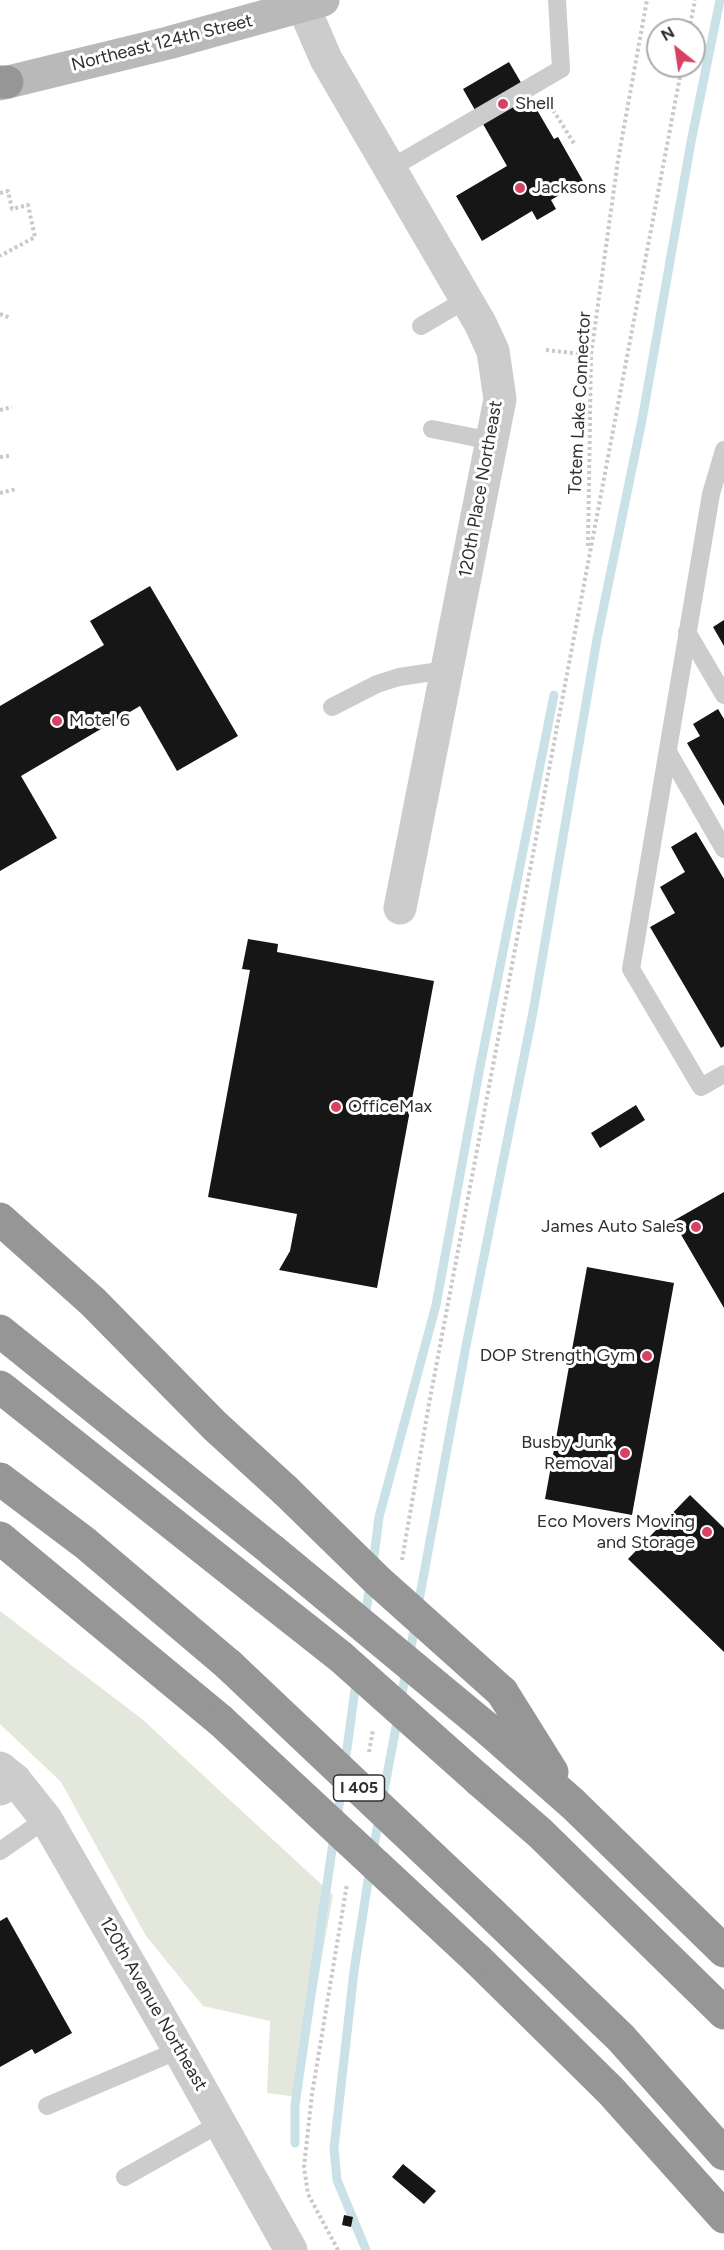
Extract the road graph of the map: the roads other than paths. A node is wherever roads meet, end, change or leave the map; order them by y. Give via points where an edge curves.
1 (557, 0) edge
2 (309, 2) edge
3 (2, 83) edge
4 (391, 168) junction
5 (467, 299) junction
6 (421, 326) dead end
7 (432, 429) dead end
8 (492, 441) junction
9 (724, 450) edge
10 (713, 486) junction
11 (724, 504) edge
12 (687, 632) junction
13 (446, 670) junction
14 (724, 695) edge
15 (332, 707) dead end
16 (668, 752) junction
17 (724, 849) edge
18 (400, 908) dead end
19 (724, 1074) edge
20 (0, 1219) edge
21 (0, 1331) edge
22 (0, 1388) edge
23 (0, 1479) edge
24 (0, 1538) edge
25 (5, 1779) edge
26 (573, 1804) junction
27 (46, 1819) junction
28 (0, 1851) edge
29 (724, 1951) edge
30 (724, 2013) edge
31 (179, 2050) junction
32 (47, 2106) dead end
33 (221, 2123) junction
34 (724, 2154) edge
35 (125, 2176) dead end
36 (724, 2217) edge
37 (291, 2250) edge

1 - 4 lane via 561,69
2 - 3 main road, Northeast 124th Street via 168,44
2 - 4 street, 120th Place Northeast via 326,59
4 - 5 street, 120th Place Northeast
5 - 6 lane
5 - 8 street, 120th Place Northeast via 493,351 500,399
7 - 8 lane
8 - 13 street, 120th Place Northeast
9 - 10 lane
10 - 11 lane
10 - 12 lane
12 - 14 lane
12 - 16 lane
13 - 15 lane via 399,676
13 - 18 street, 120th Place Northeast
16 - 17 lane
16 - 19 lane via 631,969 701,1087
20 - 26 highway, bridge via 93,1302 215,1426 378,1581 502,1692
21 - 26 highway, bridge via 273,1551
22 - 30 highway, bridge via 341,1657 540,1833
23 - 34 highway, I 405, bridge via 85,1543 229,1665 621,2038
24 - 36 highway, I 405, bridge via 220,1720 478,1960 611,2091
25 - 27 street, 120th Avenue Northeast
26 - 29 highway
27 - 28 lane
27 - 31 street, 120th Avenue Northeast
31 - 32 lane
31 - 33 street, 120th Avenue Northeast
33 - 35 lane
33 - 37 street, 120th Avenue Northeast

